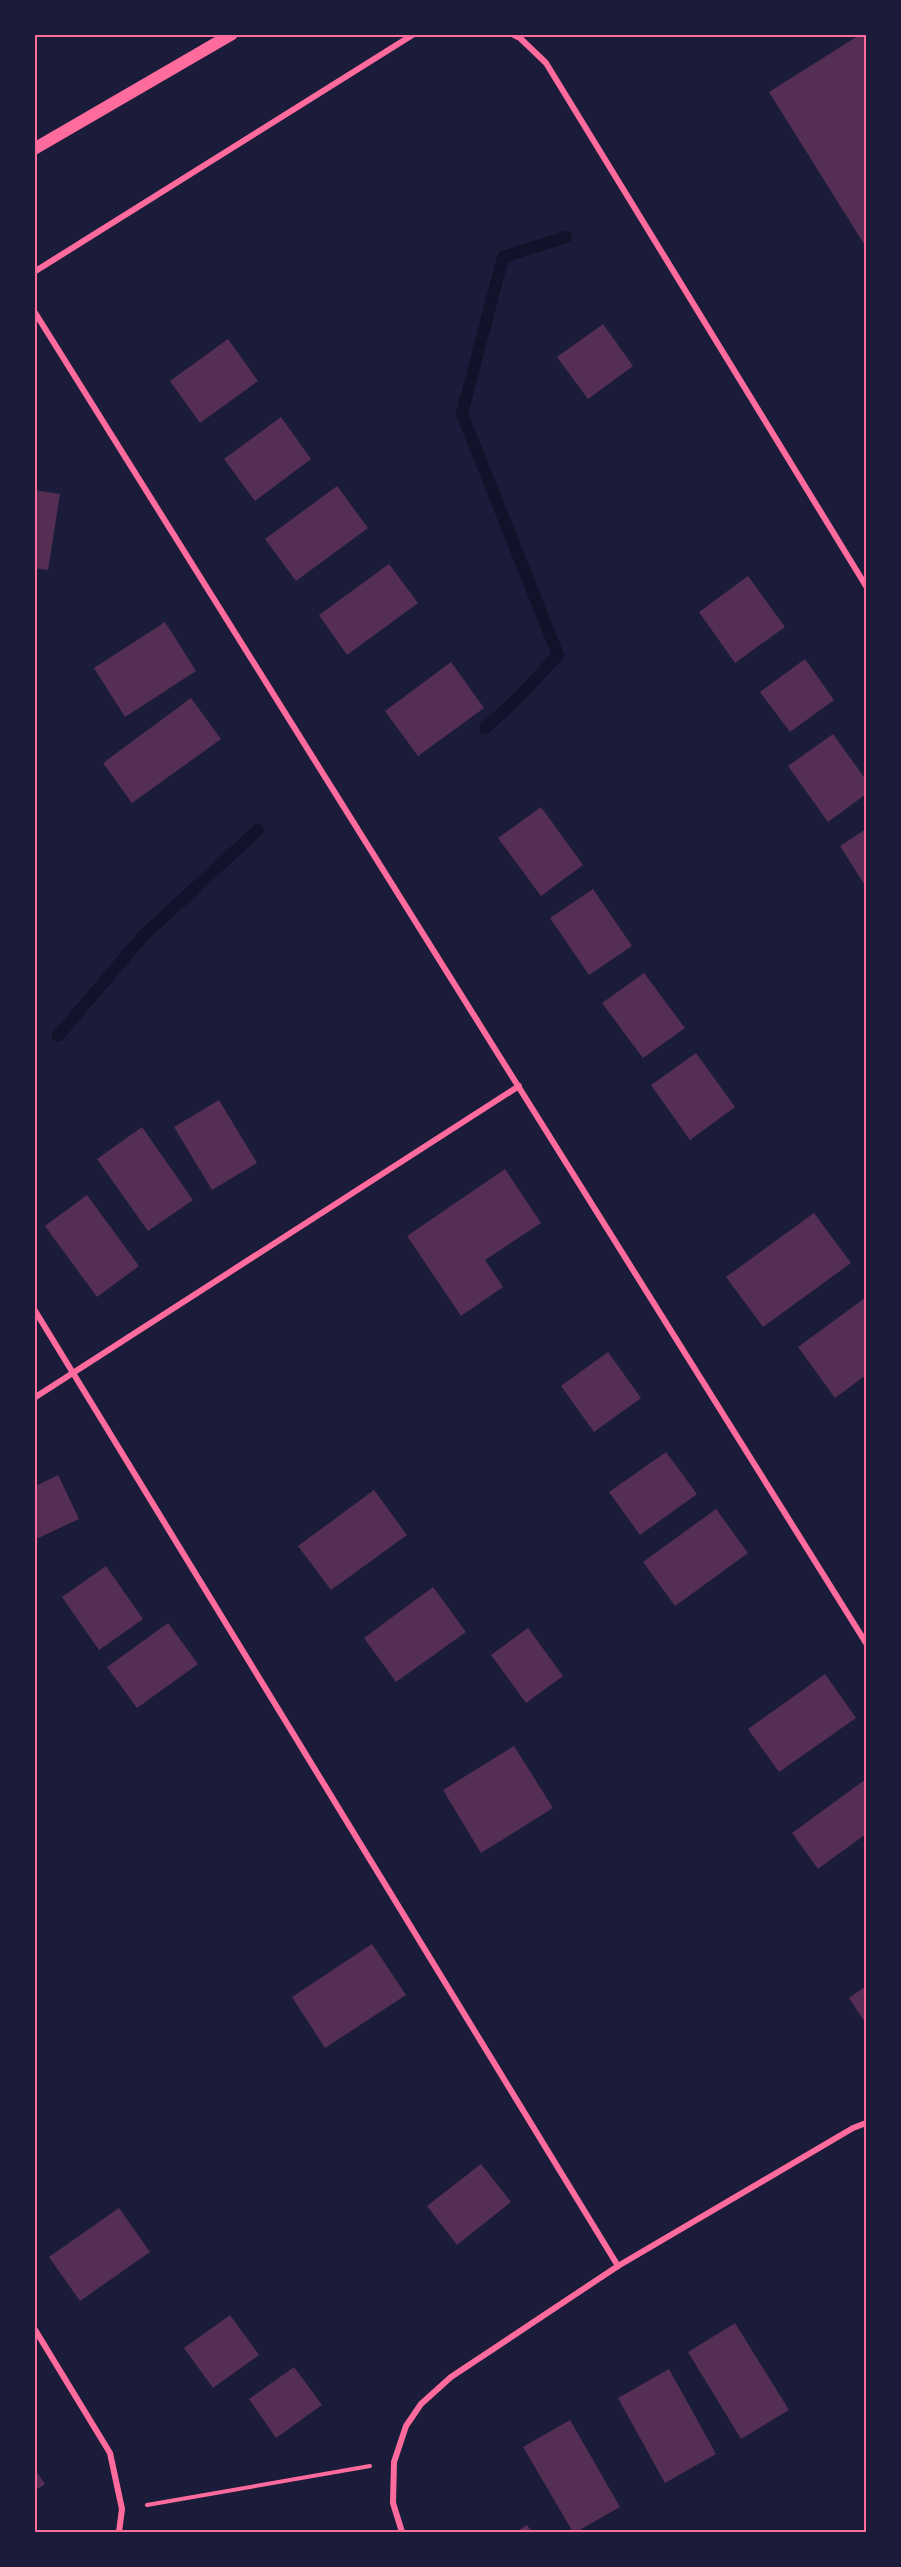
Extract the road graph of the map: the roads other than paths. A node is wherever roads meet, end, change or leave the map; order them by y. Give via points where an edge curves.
1 (232, 34) edge
2 (414, 34) edge
3 (512, 34) edge
4 (34, 149) edge
5 (34, 272) edge
6 (34, 311) edge
7 (867, 586) edge
8 (519, 1086) junction
9 (34, 1310) edge
10 (73, 1373) junction
11 (34, 1398) edge
12 (867, 1643) edge
13 (867, 2123) edge
14 (618, 2266) junction
15 (34, 2328) edge
16 (119, 2532) edge
17 (402, 2532) edge

1 - 4 main road
2 - 5 street
3 - 7 street via 546,63
6 - 8 street
8 - 10 street
8 - 12 street
9 - 10 street
10 - 11 street
10 - 14 street
13 - 14 street
14 - 17 street via 451,2377 421,2404 406,2426 394,2462 393,2503
15 - 16 street via 110,2453 122,2509

